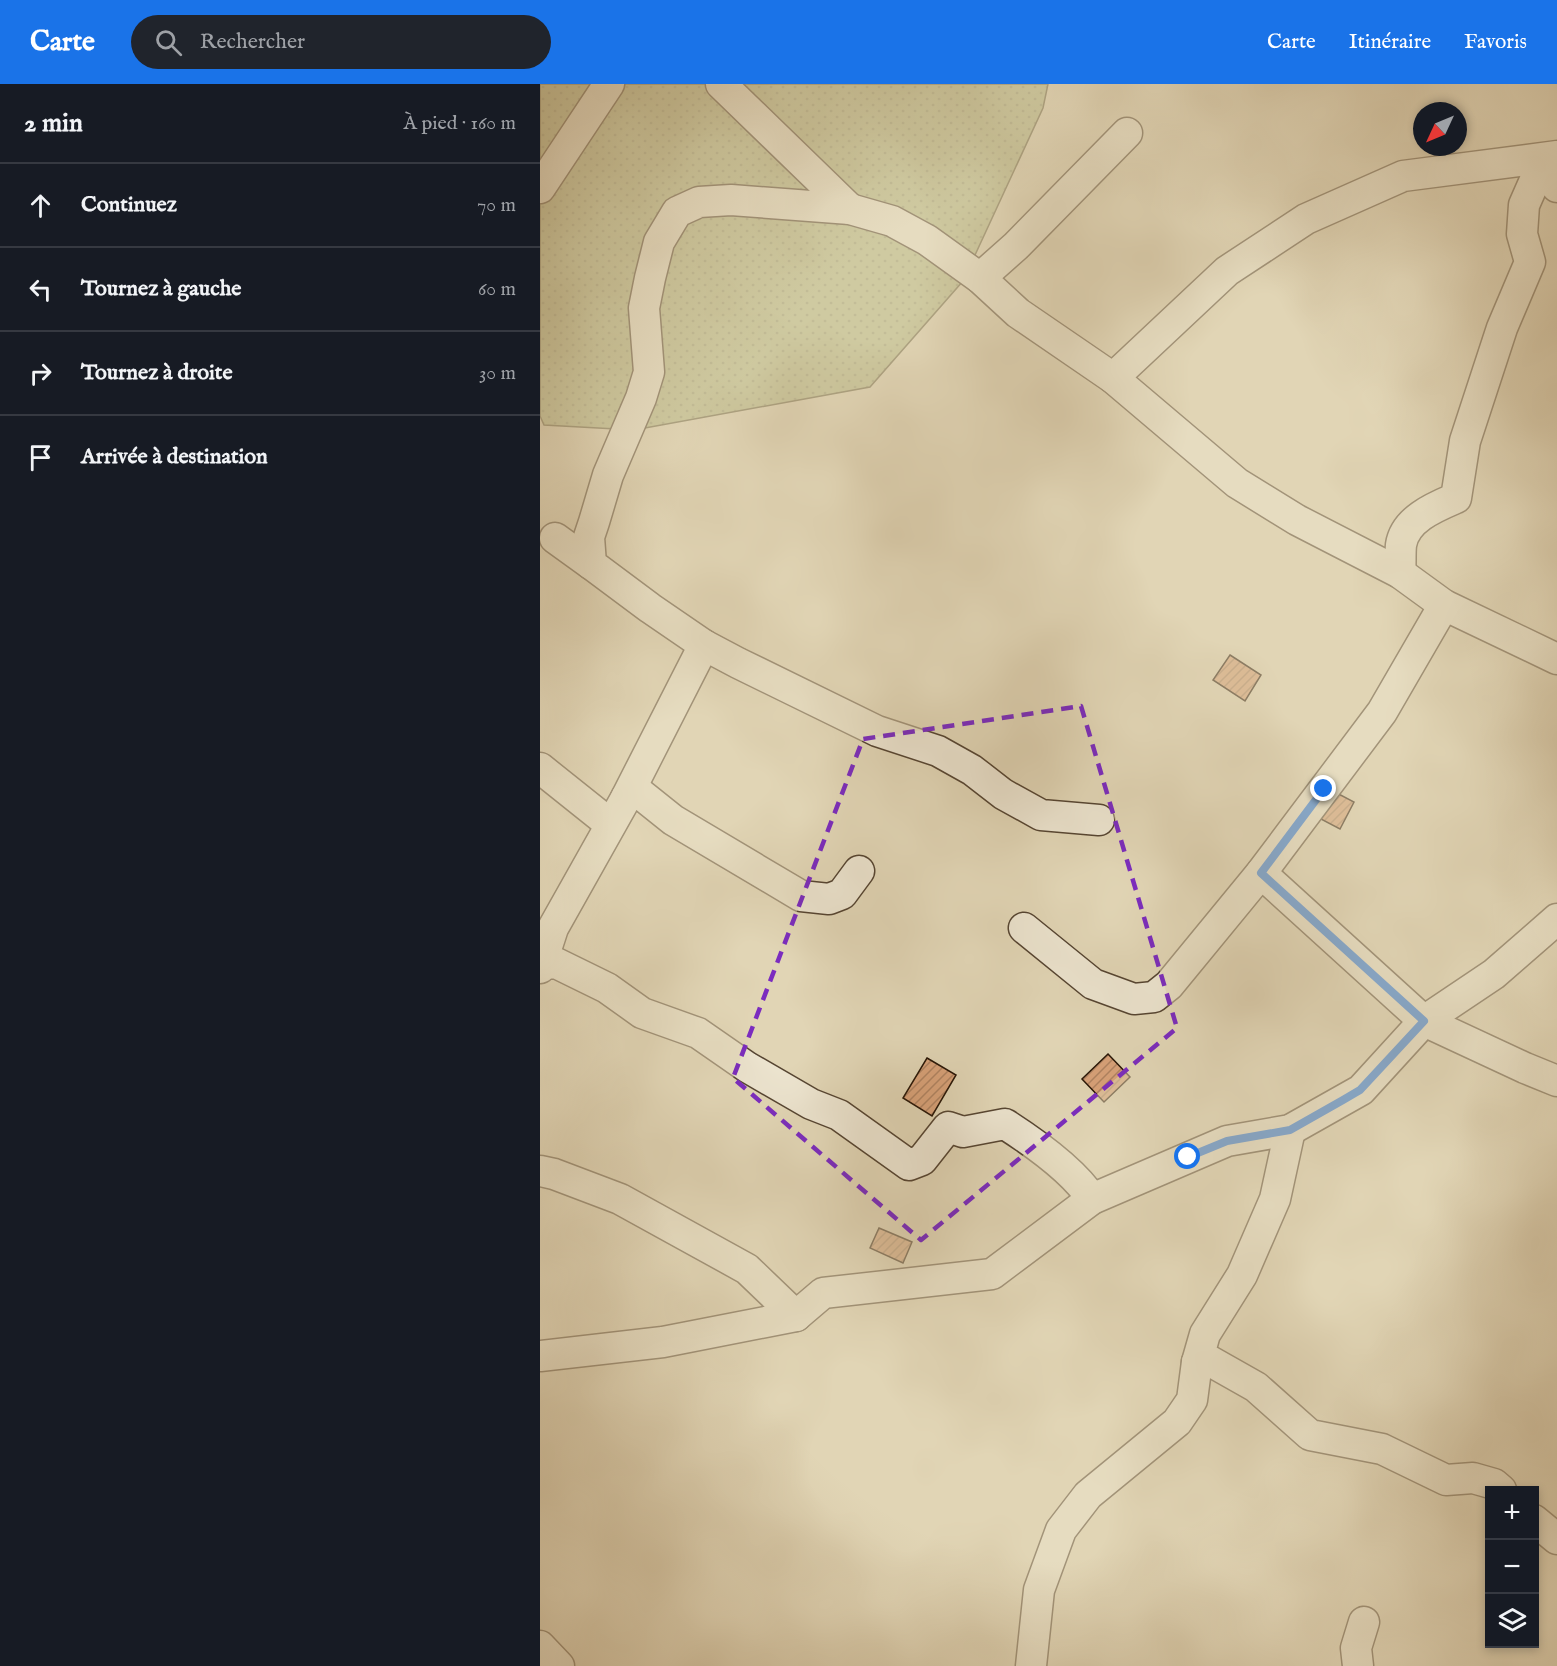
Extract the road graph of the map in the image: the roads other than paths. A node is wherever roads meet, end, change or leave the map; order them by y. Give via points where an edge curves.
1 (609, 84) edge
2 (721, 84) edge
3 (1127, 133) dead end
4 (1557, 156) edge
5 (1557, 187) edge
6 (540, 189) edge
7 (850, 209) junction
8 (980, 278) junction
9 (1113, 378) junction
10 (555, 538) dead end
11 (591, 564) junction
12 (1400, 573) junction
13 (1444, 605) junction
14 (704, 645) junction
15 (1557, 659) edge
16 (540, 768) edge
17 (626, 798) junction
18 (1099, 820) dead end
19 (610, 824) junction
20 (860, 872) dead end
21 (1261, 873) junction
22 (1557, 919) edge
23 (1024, 928) dead end
24 (541, 966) edge
25 (1424, 1021) junction
26 (1557, 1081) edge
27 (1290, 1130) junction
28 (540, 1171) edge
29 (1092, 1199) junction
30 (796, 1316) junction
31 (540, 1356) edge
32 (1197, 1362) junction
33 (1496, 1486) edge
34 (1539, 1524) edge
35 (1557, 1539) edge
36 (1365, 1622) dead end
37 (540, 1646) edge
38 (559, 1666) edge
39 (1031, 1666) edge
40 (1358, 1666) edge

1 - 6 street
2 - 7 street
3 - 8 street via 1032,231
4 - 9 street via 1402,176 1306,219 1227,271
5 - 12 street via 1548,172 1535,180 1524,205 1522,234 1530,262 1502,328 1465,441 1456,498 1428,509 1407,530 1401,542
7 - 8 street via 892,221 927,240
7 - 11 street via 731,200 699,202 677,213 658,243 644,308 649,372 591,529
8 - 9 street via 1018,313
9 - 12 street via 1238,483 1297,520
10 - 11 street
11 - 14 street
12 - 13 street
13 - 15 street
13 - 21 street via 1382,712
14 - 17 street
14 - 18 street via 877,731 938,751 1041,815
16 - 19 street
17 - 19 street
17 - 20 street via 639,792 673,820 801,896 829,899 842,894
19 - 24 street via 553,928
21 - 23 street via 1169,985 1154,997 1134,999 1093,984
21 - 25 street
22 - 25 street via 1494,974
24 - 29 street via 556,963 607,988 642,1012 698,1033 747,1067 811,1104 839,1115 909,1165 922,1160 948,1127 963,1132 1005,1124 1084,1187
25 - 26 street
25 - 27 street via 1360,1090
27 - 29 street via 1227,1141
27 - 32 street via 1275,1199 1242,1275 1205,1334
28 - 30 street via 620,1199 747,1269
29 - 30 street via 992,1274 823,1293
30 - 31 street via 663,1342
32 - 33 street via 1210,1360 1256,1387 1310,1435 1382,1449 1446,1480 1473,1478
32 - 39 street via 1192,1400 1177,1422 1088,1495 1061,1530 1039,1590
34 - 35 street
36 - 40 street via 1356,1648
37 - 38 street

